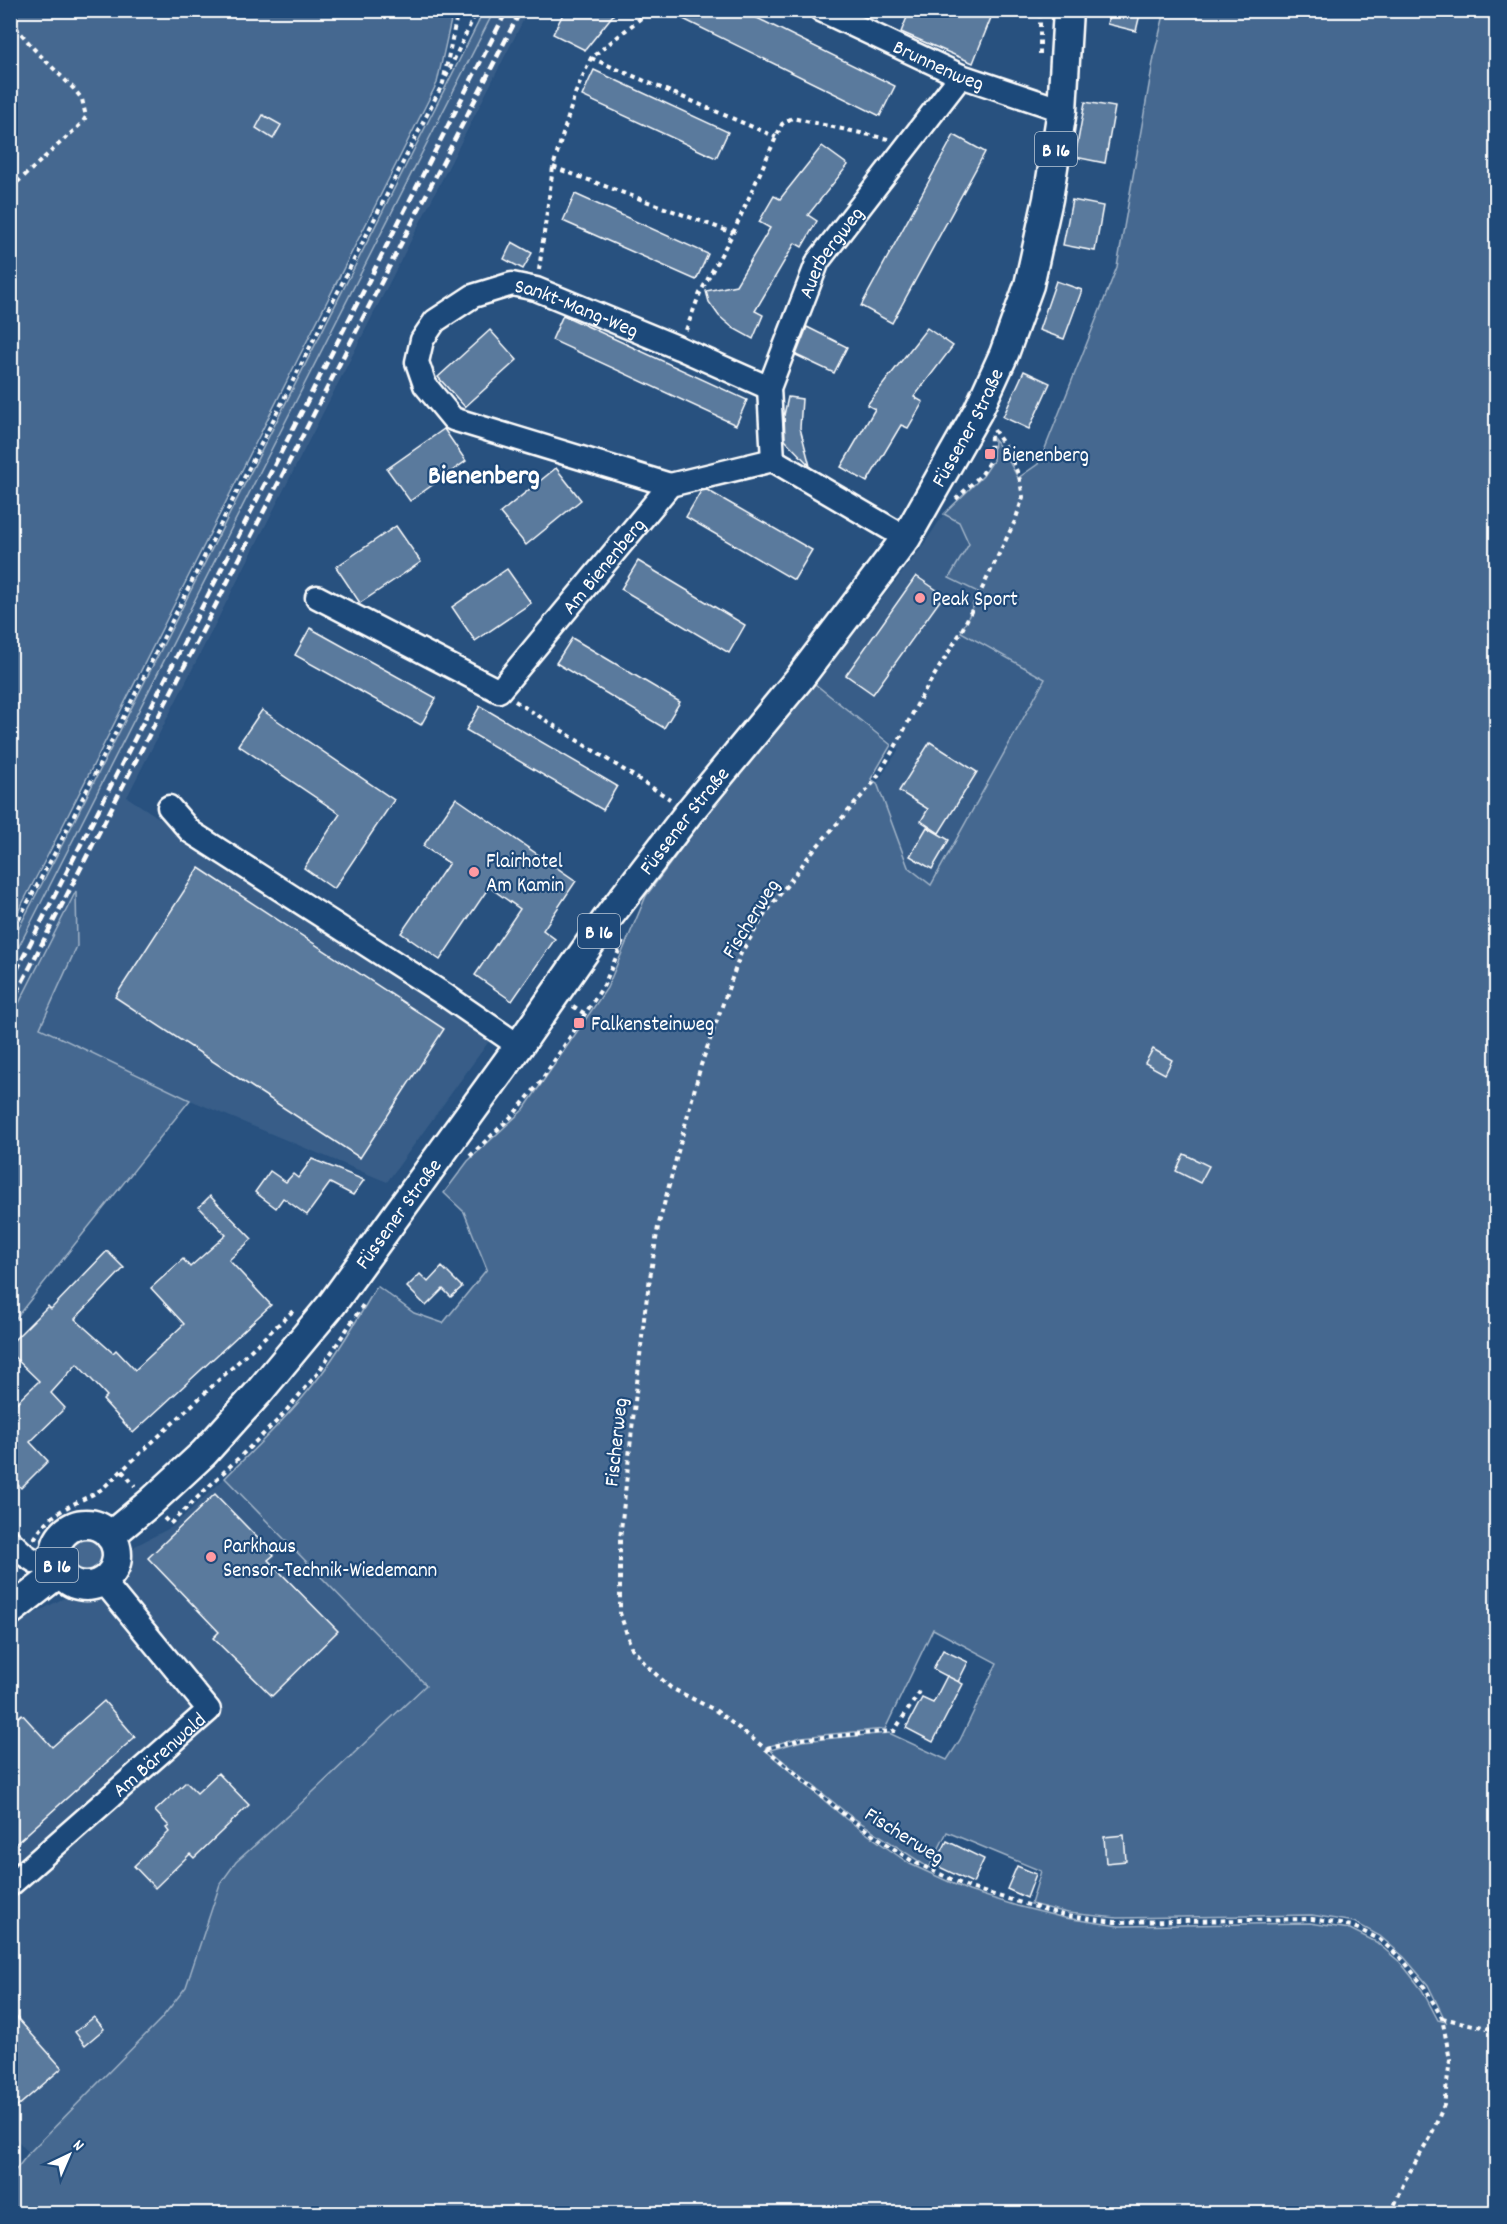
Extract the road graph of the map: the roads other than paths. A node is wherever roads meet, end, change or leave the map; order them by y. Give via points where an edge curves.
1 (821, 10) edge
2 (1068, 10) edge
3 (962, 76) junction
4 (1062, 110) junction
5 (769, 388) junction
6 (773, 460) junction
7 (670, 485) junction
8 (906, 538) junction
9 (317, 597) dead end
10 (169, 807) dead end
11 (519, 1046) junction
12 (110, 1536) junction
13 (15, 1555) edge
14 (57, 1560) junction
15 (103, 1581) junction
16 (10, 1611) edge
17 (10, 1885) edge

1 - 3 street, Brunnenweg
2 - 4 main road, Füssener Straße / B 16
3 - 4 street, Brunnenweg
3 - 5 street, Auerbergweg via 818,261
4 - 8 main road, Füssener Straße / B 16 via 1029,285 1004,354 978,411
5 - 6 street, Auerbergweg
5 - 7 street, Sankt-Mang-Weg via 536,289 512,284 473,296 435,321 422,340 417,362 425,385 453,420
6 - 7 street
6 - 8 street
7 - 9 street, Am Bienenberg via 499,691
8 - 11 main road, Füssener Straße / B 16 via 607,919
10 - 11 street via 191,832
11 - 12 main road, Füssener Straße / B 16 via 333,1304 204,1453
12 - 14 main road, B 16 via 93,1525 74,1526 58,1539
12 - 15 main road, B 16 via 117,1555
13 - 14 street via 36,1562
14 - 15 main road, B 16 via 66,1579 84,1586
14 - 16 main road, B 16
15 - 17 street, Am Bärenwald via 209,1710

